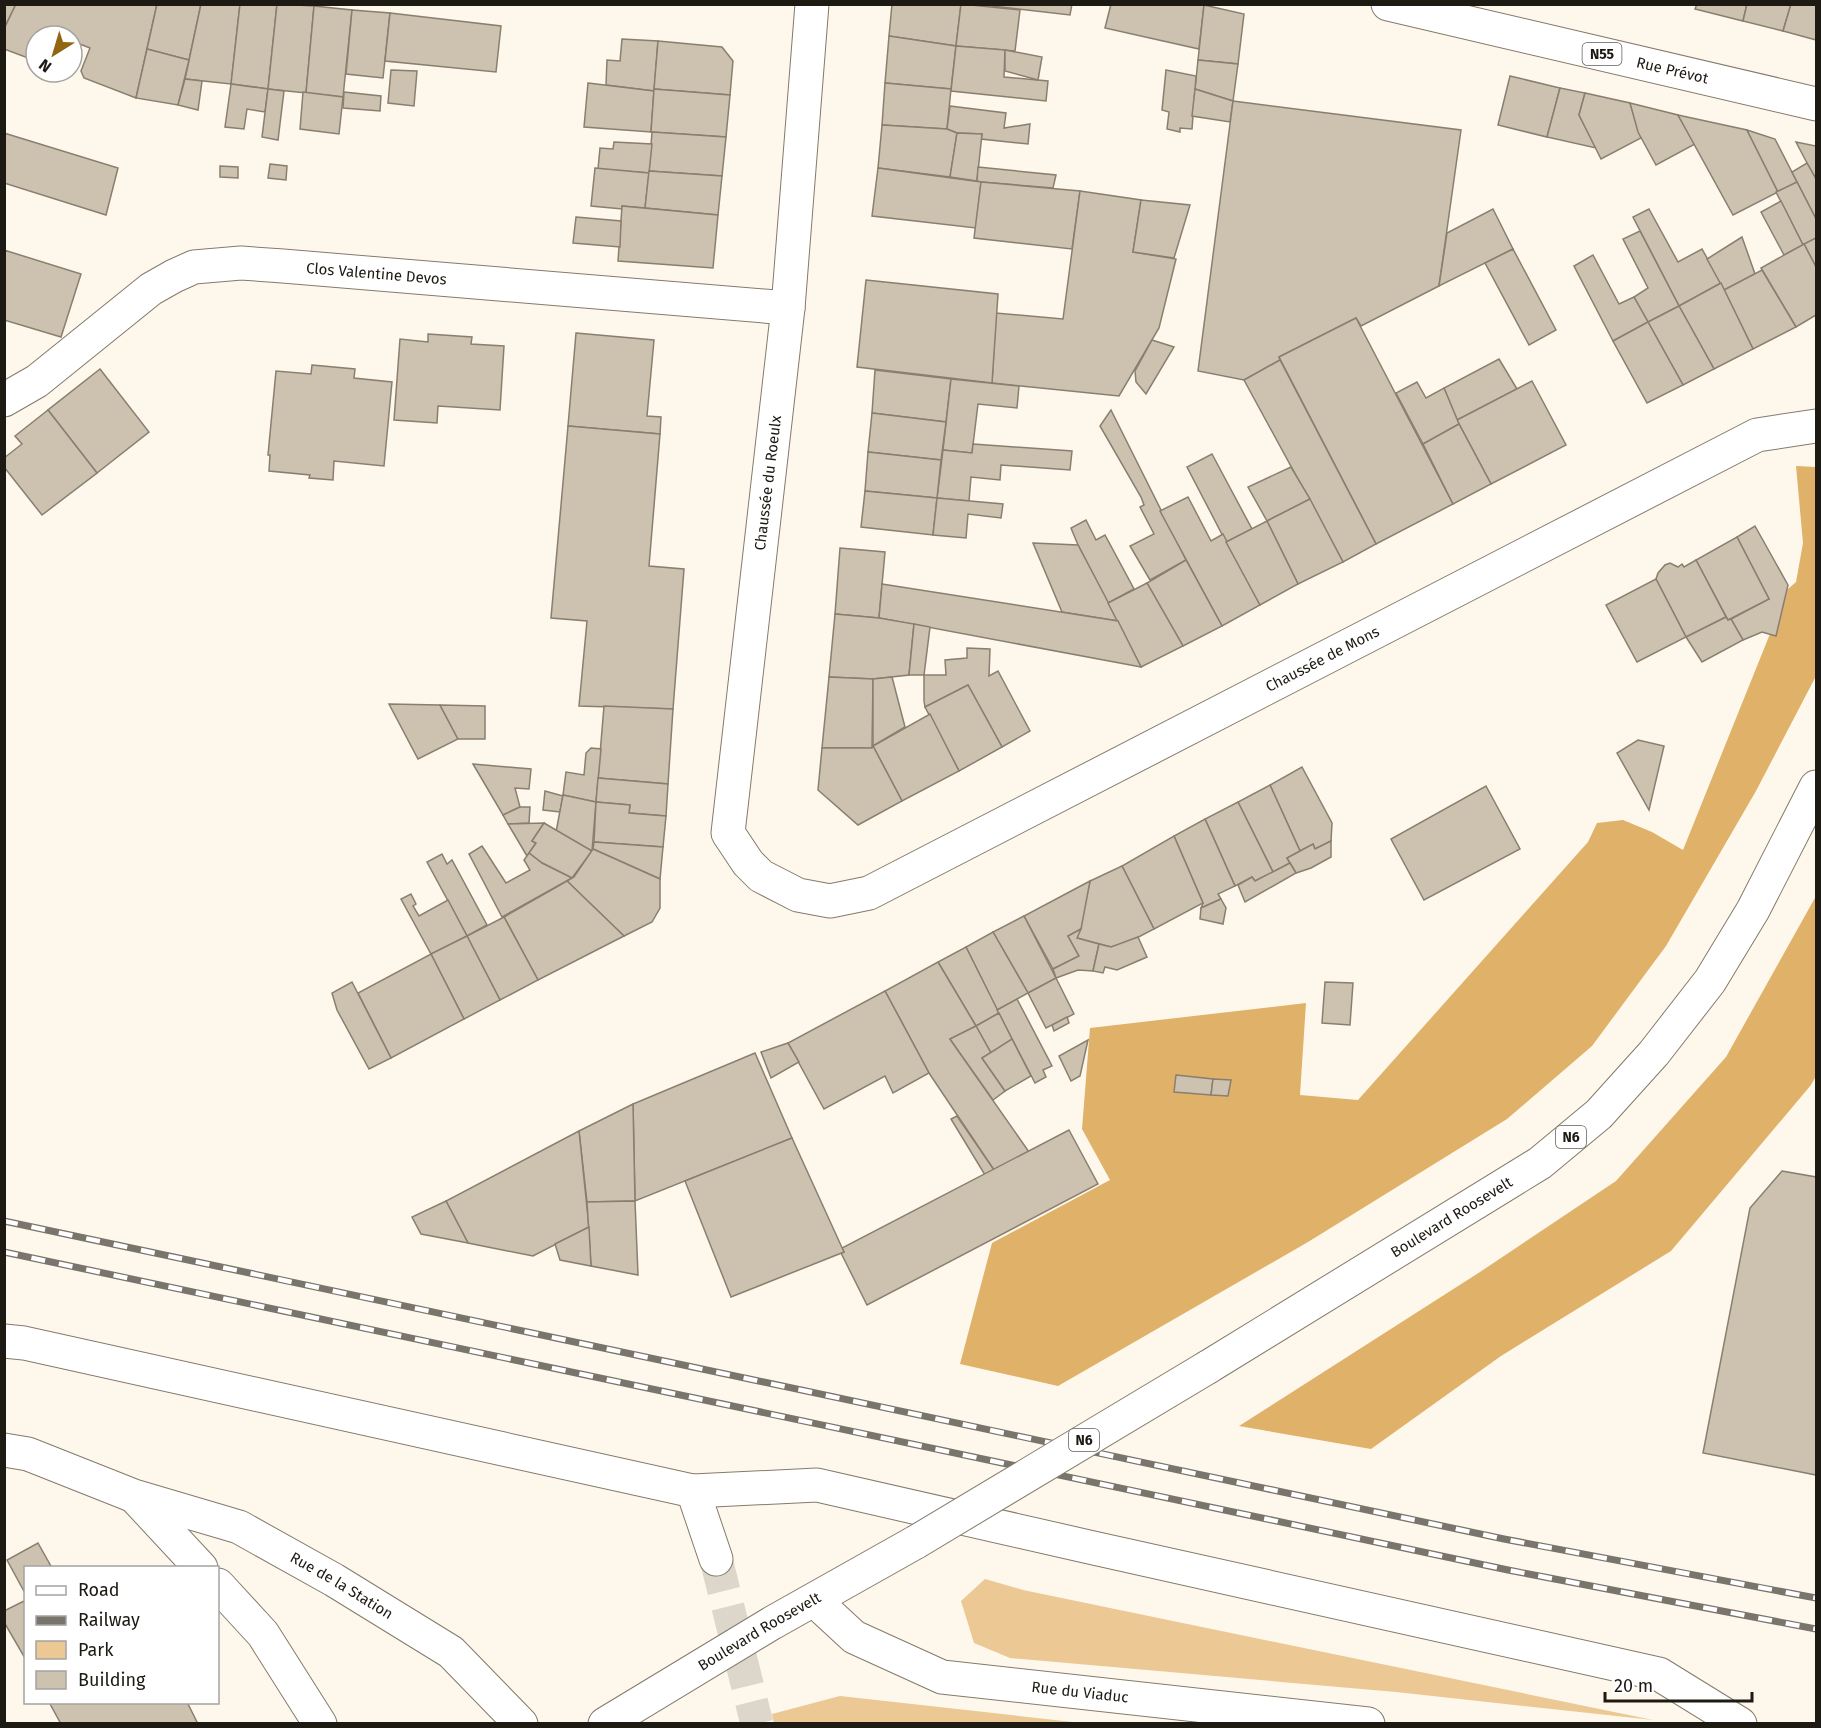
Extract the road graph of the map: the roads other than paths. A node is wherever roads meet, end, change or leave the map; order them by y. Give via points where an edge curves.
1 (812, 4) edge
2 (1388, 4) edge
3 (1816, 104) edge
4 (788, 308) junction
5 (4, 400) edge
6 (1816, 426) edge
7 (1816, 787) edge
8 (830, 901) joint
9 (4, 1341) edge
10 (4, 1450) edge
11 (693, 1491) junction
12 (134, 1496) junction
13 (716, 1559) tunnel mouth
14 (199, 1566) edge
15 (219, 1586) edge
16 (814, 1600) junction
17 (320, 1724) edge
18 (521, 1724) edge
19 (605, 1724) edge
20 (1368, 1724) edge
21 (1740, 1724) edge

1 - 4 street, Chaussée du Roeulx
2 - 3 street, Rue Prévot / N55
4 - 5 street, Clos Valentine Devos via 284,266 240,263 194,267 151,289 37,381
4 - 8 street, Chaussée du Roeulx via 728,833 761,876 798,895
6 - 8 street, Chaussée de Mons via 1757,435 869,893
7 - 16 street, Boulevard Roosevelt / N6, bridge via 1753,910 1710,981 1654,1053 1599,1114 1540,1163 1208,1367
9 - 11 street
10 - 12 street, Rue de la Station via 28,1454
11 - 13 street
11 - 21 street via 818,1485 1659,1674
12 - 14 street, Rue de la Station
12 - 18 street, Rue de la Station via 239,1527 334,1580 451,1652
15 - 17 street via 263,1634
16 - 19 street, Boulevard Roosevelt / N6
16 - 20 street, Rue du Viaduc via 854,1637 942,1677

